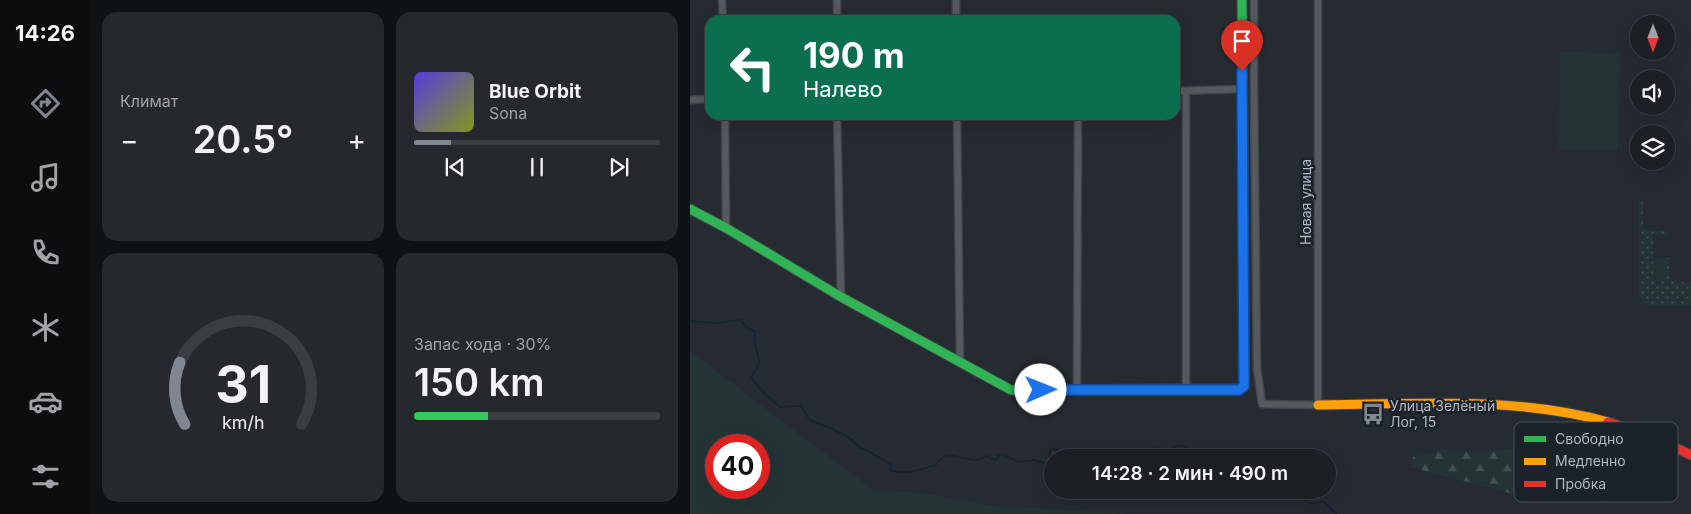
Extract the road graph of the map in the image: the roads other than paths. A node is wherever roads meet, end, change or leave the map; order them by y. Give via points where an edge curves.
1 (722, 0) edge
2 (837, 0) edge
3 (956, 0) edge
4 (1242, 0) edge
5 (1254, 0) edge
6 (1318, 0) edge
7 (723, 15) edge
8 (837, 15) edge
9 (956, 15) edge
10 (1242, 89) junction
11 (1180, 91) edge
12 (1186, 91) junction
13 (705, 99) edge
14 (690, 100) edge
15 (725, 120) edge
16 (837, 120) edge
17 (956, 120) edge
18 (1078, 120) edge
19 (690, 209) edge
20 (726, 228) junction
21 (841, 297) junction
22 (960, 363) junction
23 (1076, 390) junction
24 (1186, 390) junction
25 (1318, 404) junction
26 (1604, 422) edge
27 (1678, 449) edge
28 (1691, 455) edge

1 - 7 street
2 - 8 street
3 - 9 street
4 - 10 street
5 - 25 street via 1257,368 1262,404
6 - 25 street, Новая улица
10 - 12 street
10 - 24 street via 1244,384 1239,390
11 - 12 street
12 - 24 street
13 - 14 street
15 - 20 street
16 - 21 street
17 - 22 street
18 - 23 street
19 - 20 street
20 - 21 street
21 - 22 street
22 - 23 street via 1011,390
23 - 24 street
25 - 26 street via 1532,408
27 - 28 street

